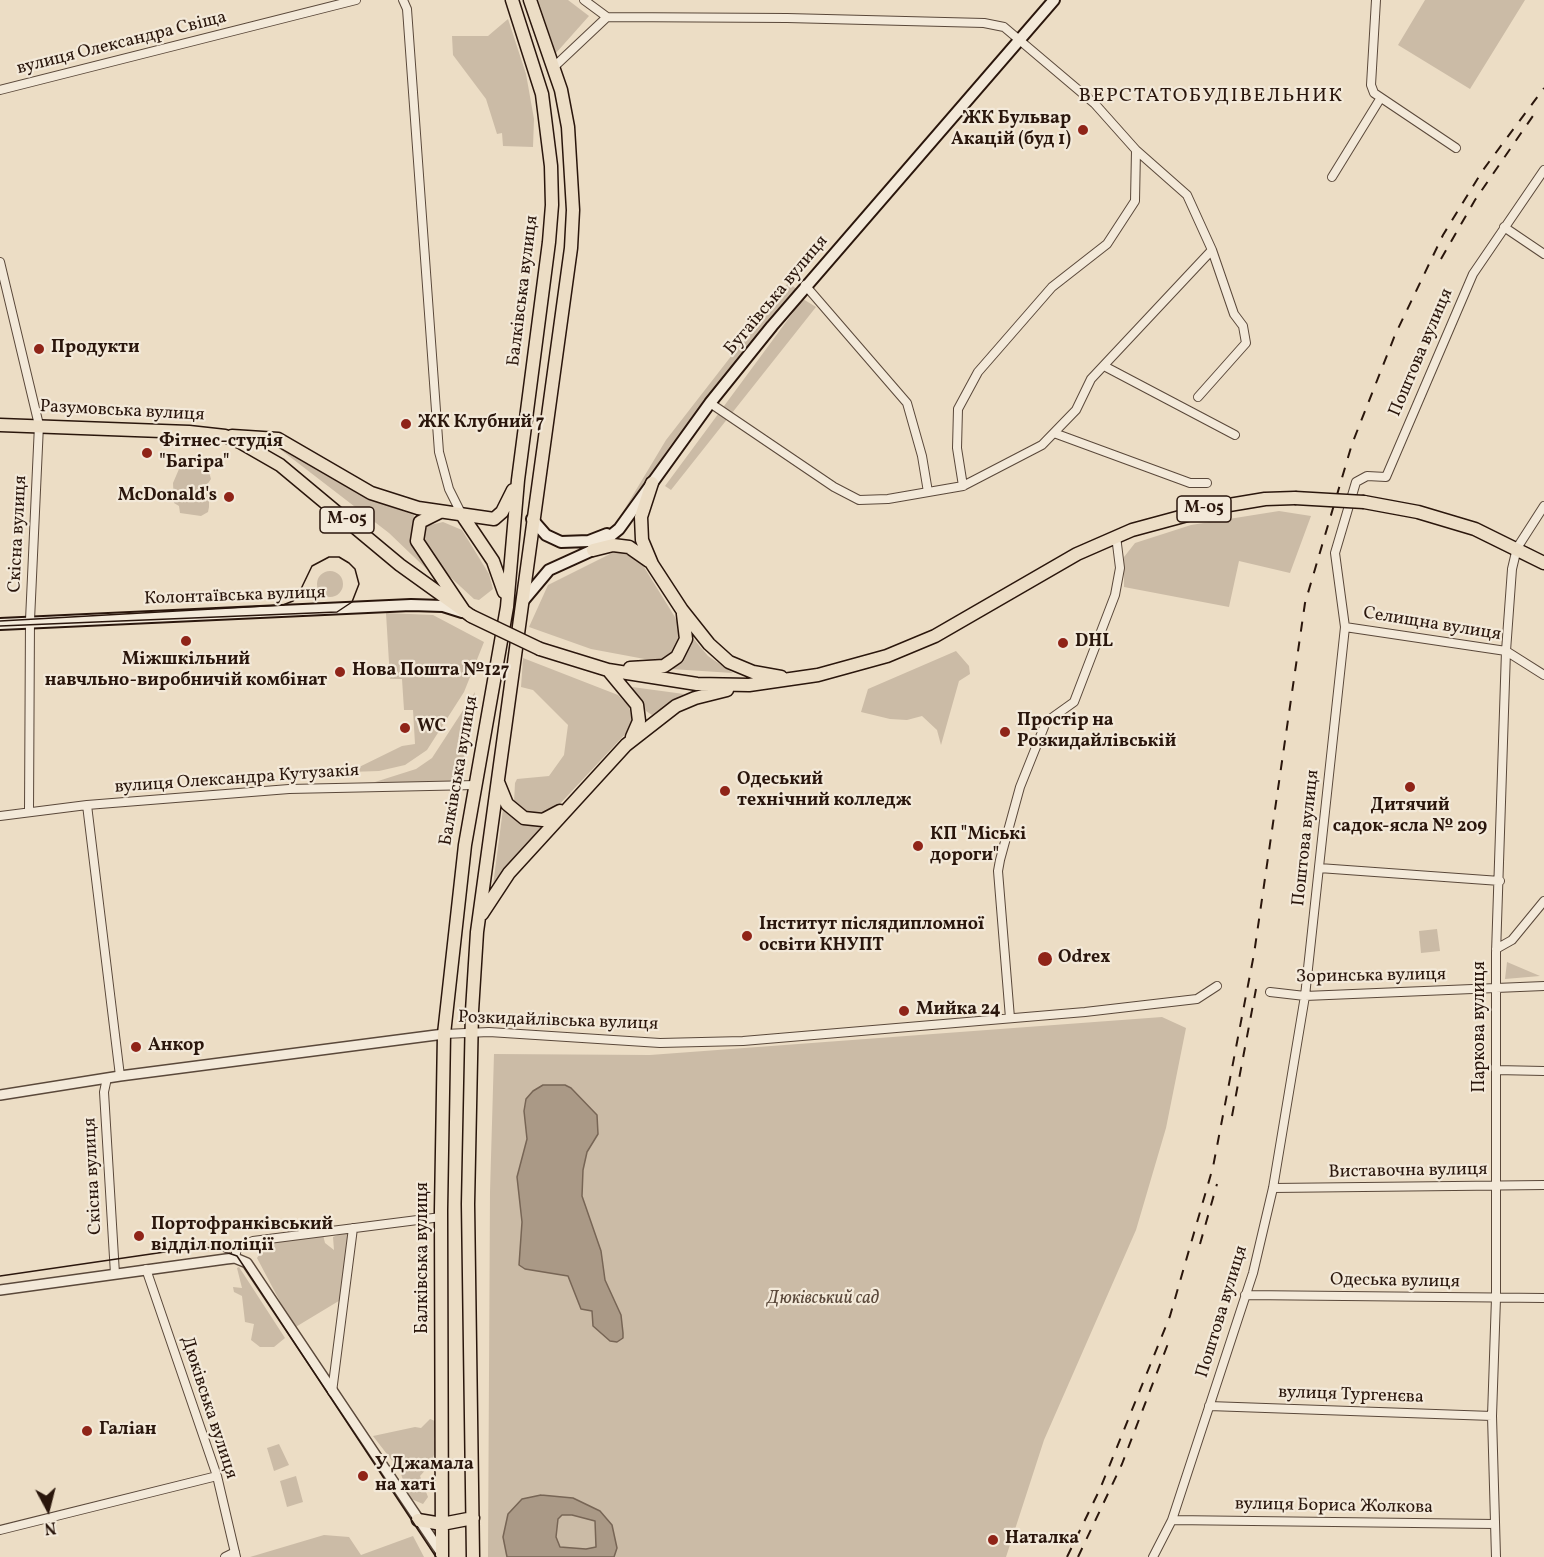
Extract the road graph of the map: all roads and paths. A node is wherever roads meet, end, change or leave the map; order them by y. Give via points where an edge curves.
1 (356, 0) edge
2 (404, 0) edge
3 (512, 0) edge
4 (530, 0) edge
5 (584, 0) edge
6 (1054, 0) edge
7 (1376, 0) edge
8 (607, 17) junction
9 (1021, 39) junction
10 (555, 66) junction
11 (0, 90) edge
12 (1380, 99) junction
13 (1456, 148) dead end
14 (1136, 150) junction
15 (1544, 170) edge
16 (1332, 177) dead end
17 (1504, 227) junction
18 (1212, 250) junction
19 (1544, 254) edge
20 (0, 262) edge
21 (806, 285) junction
22 (1104, 366) junction
23 (1198, 397) dead end
24 (710, 403) junction
25 (0, 425) edge
26 (39, 425) junction
27 (1054, 433) junction
28 (1235, 435) dead end
29 (225, 436) junction
30 (518, 480) junction
31 (652, 483) junction
32 (1207, 483) dead end
33 (963, 486) junction
34 (928, 492) junction
35 (1544, 506) edge
36 (440, 512) junction
37 (462, 515) junction
38 (532, 519) junction
39 (618, 529) junction
40 (1116, 536) junction
41 (1517, 548) junction
42 (593, 550) junction
43 (1544, 563) edge
44 (652, 564) junction
45 (521, 603) junction
46 (507, 607) junction
47 (682, 610) junction
48 (467, 614) junction
49 (30, 622) junction
50 (0, 624) edge
51 (1345, 627) junction
52 (1506, 651) junction
53 (606, 669) junction
54 (1544, 675) edge
55 (800, 678) junction
56 (749, 685) junction
57 (626, 746) junction
58 (497, 780) junction
59 (476, 785) junction
60 (571, 804) junction
61 (87, 805) junction
62 (29, 811) junction
63 (0, 816) edge
64 (1319, 868) junction
65 (1500, 881) junction
66 (1544, 901) edge
67 (479, 919) junction
68 (1496, 949) junction
69 (1217, 986) dead end
70 (1544, 986) edge
71 (1496, 988) junction
72 (1270, 992) dead end
73 (1305, 996) junction
74 (1010, 1018) junction
75 (471, 1032) junction
76 (444, 1034) junction
77 (1496, 1070) junction
78 (1544, 1071) edge
79 (120, 1076) junction
80 (107, 1078) junction
81 (0, 1095) edge
82 (1544, 1185) edge
83 (1495, 1186) junction
84 (1273, 1188) junction
85 (441, 1217) junction
86 (352, 1228) junction
87 (235, 1258) junction
88 (146, 1269) junction
89 (115, 1274) junction
90 (0, 1290) edge
91 (1245, 1295) junction
92 (1496, 1298) junction
93 (1544, 1298) edge
94 (332, 1393) junction
95 (1209, 1406) junction
96 (1492, 1416) junction
97 (217, 1476) junction
98 (473, 1518) junction
99 (418, 1520) junction
100 (1172, 1520) junction
101 (442, 1524) junction
102 (1495, 1524) junction
103 (0, 1530) edge
104 (235, 1554) edge
105 (443, 1556) edge
106 (225, 1557) edge
107 (473, 1557) edge
108 (1153, 1557) edge
109 (1497, 1557) edge

1 - 11 street, вулиця Олександра Свіща
2 - 37 street via 439,452 449,489
3 - 30 main road, Балківська вулиця via 542,94 551,176 549,242
4 - 10 main road, Балківська вулиця
5 - 8 street
6 - 9 main road, Бугаївська вулиця
7 - 12 street via 1371,85
8 - 9 street via 984,23 1004,27
8 - 10 street
9 - 14 street via 1095,104
9 - 21 main road, Бугаївська вулиця
10 - 38 main road, Балківська вулиця via 568,127 573,210 571,248
12 - 13 street
12 - 16 street
14 - 18 street via 1187,195
14 - 33 street via 1135,201 1107,244 1052,287 978,372 958,409 957,448
15 - 17 street, Поштова вулиця
17 - 19 street
17 - 51 street, Поштова вулиця via 1473,274 1386,477 1367,476 1356,482 1335,553
18 - 22 street
18 - 23 street via 1234,314 1243,326 1246,343
20 - 26 street, Cкісна вулиця
21 - 24 main road, Бугаївська вулиця
21 - 34 street via 907,403
22 - 27 street via 1091,379 1076,410
22 - 28 street
24 - 31 main road, Бугаївська вулиця
24 - 34 street via 859,500
25 - 26 main road, Разумовська вулиця / М-05
26 - 29 main road, Разумовська вулиця / М-05
26 - 49 street, Cкісна вулиця
27 - 32 street via 1190,483
27 - 33 street via 1042,446
29 - 36 main road via 278,439 371,493
29 - 48 main road, Разумовська вулиця / М-05 via 280,465 400,565
30 - 37 main road via 502,512 494,519
30 - 46 main road, Балківська вулиця
31 - 39 main road, Бугаївська вулиця
31 - 44 main road via 641,525 642,540
33 - 34 street
35 - 41 street, Паркова вулиця
36 - 37 main road
36 - 48 main road via 420,522 417,541
37 - 46 main road via 498,571
38 - 39 main road via 546,535 570,543 589,541
38 - 45 main road, Балківська вулиця
39 - 42 main road, Бугаївська вулиця
40 - 41 main road, М-05, bridge via 1207,509 1295,498 1364,502 1438,518
40 - 55 main road, М-05 via 913,646 872,661
40 - 74 street via 1120,568 1115,595 1074,702 1046,722 1020,787 1000,860
41 - 43 main road, М-05
41 - 52 street, Паркова вулиця
42 - 44 main road via 613,545 629,547
42 - 45 main road, Бугаївська вулиця via 549,570
44 - 47 main road
45 - 58 main road, Балківська вулиця
46 - 59 main road, Балківська вулиця
47 - 53 main road via 686,639 672,662 655,668
47 - 55 main road via 729,662 753,672
48 - 49 main road, Колонтаївська вулиця via 420,604
48 - 53 main road, М-05, bridge via 540,649
49 - 50 main road, Колонтаївська вулиця
49 - 62 street, Cкісна вулиця
51 - 52 street, Селищна вулиця
51 - 64 street, Поштова вулиця
52 - 54 street, Селищна вулиця
52 - 65 street, Паркова вулиця
53 - 56 main road, М-05 via 697,684
53 - 57 main road via 631,695 638,711 638,727
55 - 56 main road, М-05
56 - 57 main road via 685,701
57 - 60 main road
58 - 60 main road via 511,808 530,820 543,820
58 - 67 main road, Балківська вулиця
59 - 61 street, вулиця Олександра Кутузакія via 288,789
59 - 76 main road, Балківська вулиця
60 - 67 main road via 509,873
61 - 62 street, вулиця Олександра Кутузакія
61 - 79 street
62 - 63 street, вулиця Олександра Кутузакія
64 - 65 street
64 - 73 street, Поштова вулиця
65 - 68 street, Паркова вулиця
66 - 68 street via 1518,934
67 - 75 main road, Балківська вулиця
68 - 71 street, Паркова вулиця
69 - 74 street, Розкидайлівська вулиця via 1197,999
70 - 71 street, Зоринська вулиця
71 - 73 street, Зоринська вулиця
71 - 77 street, Паркова вулиця
72 - 73 street, Зоринська вулиця
73 - 84 street, Поштова вулиця
74 - 75 street, Розкидайлівська вулиця via 743,1041 660,1043
75 - 76 street, Розкидайлівська вулиця
75 - 98 main road, Балківська вулиця via 468,1204
76 - 79 street, Розкидайлівська вулиця
76 - 85 main road, Балківська вулиця
77 - 78 street
77 - 83 street, Паркова вулиця
79 - 80 street, Розкидайлівська вулиця
80 - 81 street, Розкидайлівська вулиця
80 - 89 street, Cкісна вулиця via 104,1092
82 - 83 street, Виставочна вулиця
83 - 84 street, Виставочна вулиця
83 - 92 street, Паркова вулиця
84 - 91 street, Поштова вулиця
85 - 86 street
85 - 101 main road, Балківська вулиця
86 - 87 street via 243,1244 237,1248
86 - 94 street
87 - 88 street
87 - 94 street via 254,1270
88 - 89 street
88 - 97 street, Дюківська вулиця
89 - 90 street
91 - 92 street, Одеська вулиця
91 - 95 street, Поштова вулиця
92 - 93 street, Одеська вулиця
92 - 96 street, Паркова вулиця
94 - 99 street
95 - 96 street, вулиця Тургенєва
95 - 100 street, Поштова вулиця
96 - 102 street, Паркова вулиця
97 - 103 street
97 - 104 street, Дюківська вулиця
98 - 101 main road
98 - 107 main road, Балківська вулиця
99 - 101 main road
99 - 105 street
100 - 102 street, вулиця Бориса Жолкова
100 - 108 street, Поштова вулиця
101 - 105 main road, Балківська вулиця
102 - 109 street, Паркова вулиця
104 - 106 street

